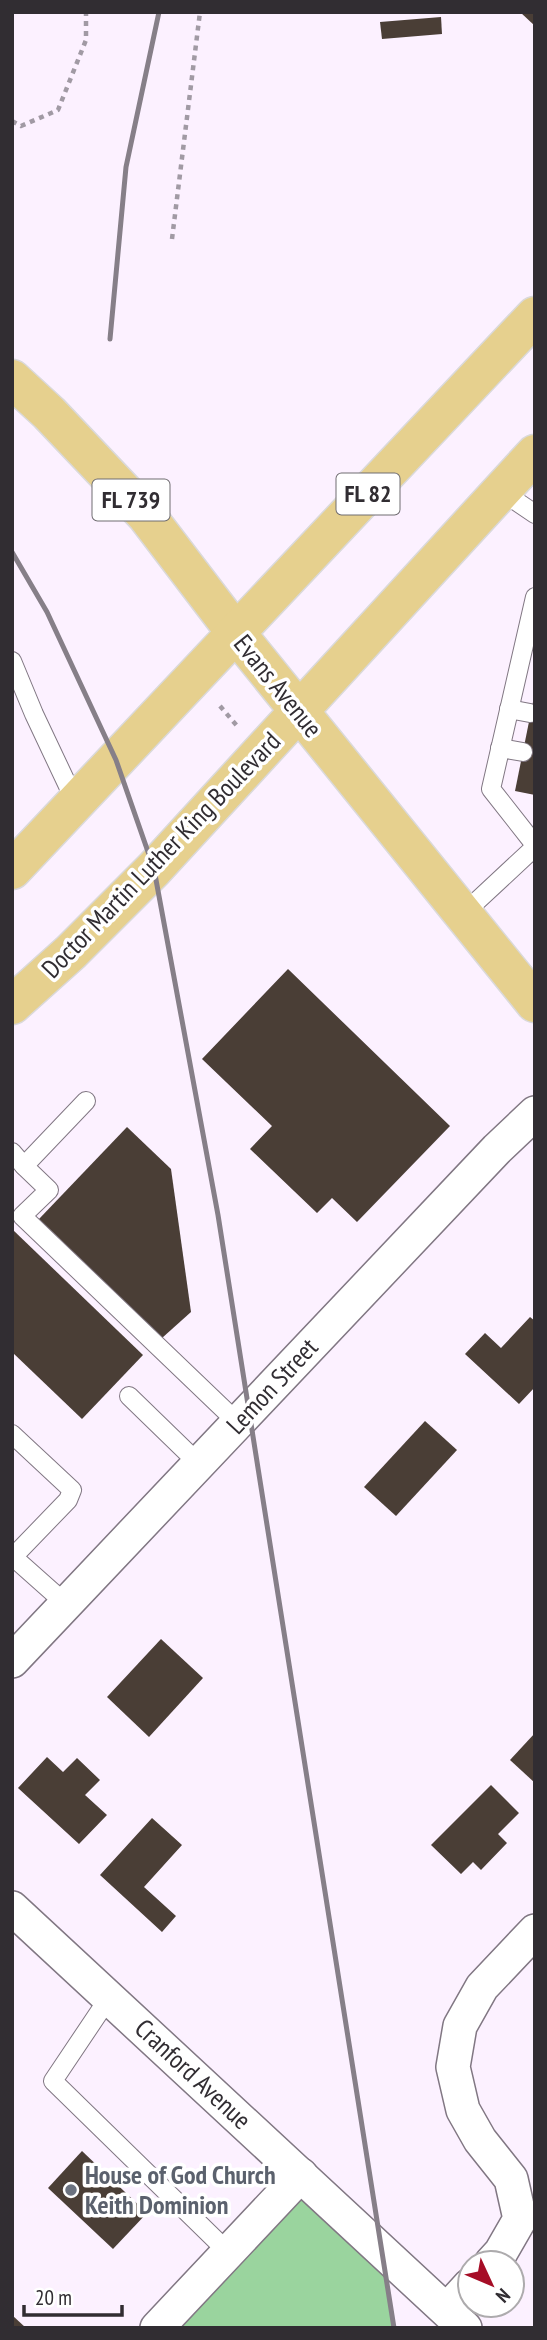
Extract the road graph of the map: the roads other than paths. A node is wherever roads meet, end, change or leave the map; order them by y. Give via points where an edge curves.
1 (535, 316) edge
2 (12, 379) edge
3 (535, 454) edge
4 (501, 491) junction
5 (535, 514) edge
6 (535, 597) edge
7 (531, 630) edge
8 (236, 634) junction
9 (12, 661) edge
10 (526, 673) edge
11 (509, 709) junction
12 (299, 712) junction
13 (530, 713) dead end
14 (500, 748) junction
15 (523, 752) dead end
16 (76, 803) junction
17 (535, 846) edge
18 (12, 870) edge
19 (463, 914) junction
20 (535, 1003) edge
21 (12, 1005) edge
22 (86, 1101) dead end
23 (535, 1113) edge
24 (18, 1159) edge
25 (130, 1396) dead end
26 (238, 1423) junction
27 (12, 1434) edge
28 (199, 1464) junction
29 (13, 1556) edge
30 (66, 1604) junction
31 (12, 1661) edge
32 (12, 1908) edge
33 (535, 1931) edge
34 (110, 1996) junction
35 (301, 2175) junction
36 (503, 2249) edge
37 (228, 2252) junction
38 (456, 2319) edge
39 (157, 2328) edge

1 - 8 main road, FL 82
2 - 8 main road, Evans Avenue / FL 739 via 146,515
3 - 4 main road, Doctor Martin Luther King Boulevard
4 - 5 lane
4 - 12 main road, Doctor Martin Luther King Boulevard
6 - 7 lane
7 - 10 lane
8 - 12 main road, Evans Avenue / FL 739
8 - 16 main road, FL 82
9 - 16 lane
10 - 11 lane
11 - 13 lane
11 - 14 lane
12 - 19 main road, Evans Avenue / FL 739
12 - 21 main road, Doctor Martin Luther King Boulevard via 154,869
14 - 15 lane
14 - 17 lane via 491,789
16 - 18 main road, FL 82
17 - 19 lane
19 - 20 main road, Evans Avenue / FL 739
22 - 24 lane
23 - 26 street, Lemon Street
24 - 26 lane via 49,1190 22,1216
25 - 28 lane
26 - 28 street, Lemon Street
27 - 29 lane via 72,1490 68,1500
28 - 30 street, Lemon Street
29 - 30 lane
30 - 31 street, Lemon Street
32 - 34 street, Cranford Avenue
33 - 36 street via 482,1987 460,2026 453,2067 463,2110 511,2179 520,2220
34 - 35 street, Cranford Avenue
34 - 37 lane via 53,2081
35 - 37 street
35 - 38 street, Cranford Avenue
37 - 39 street

